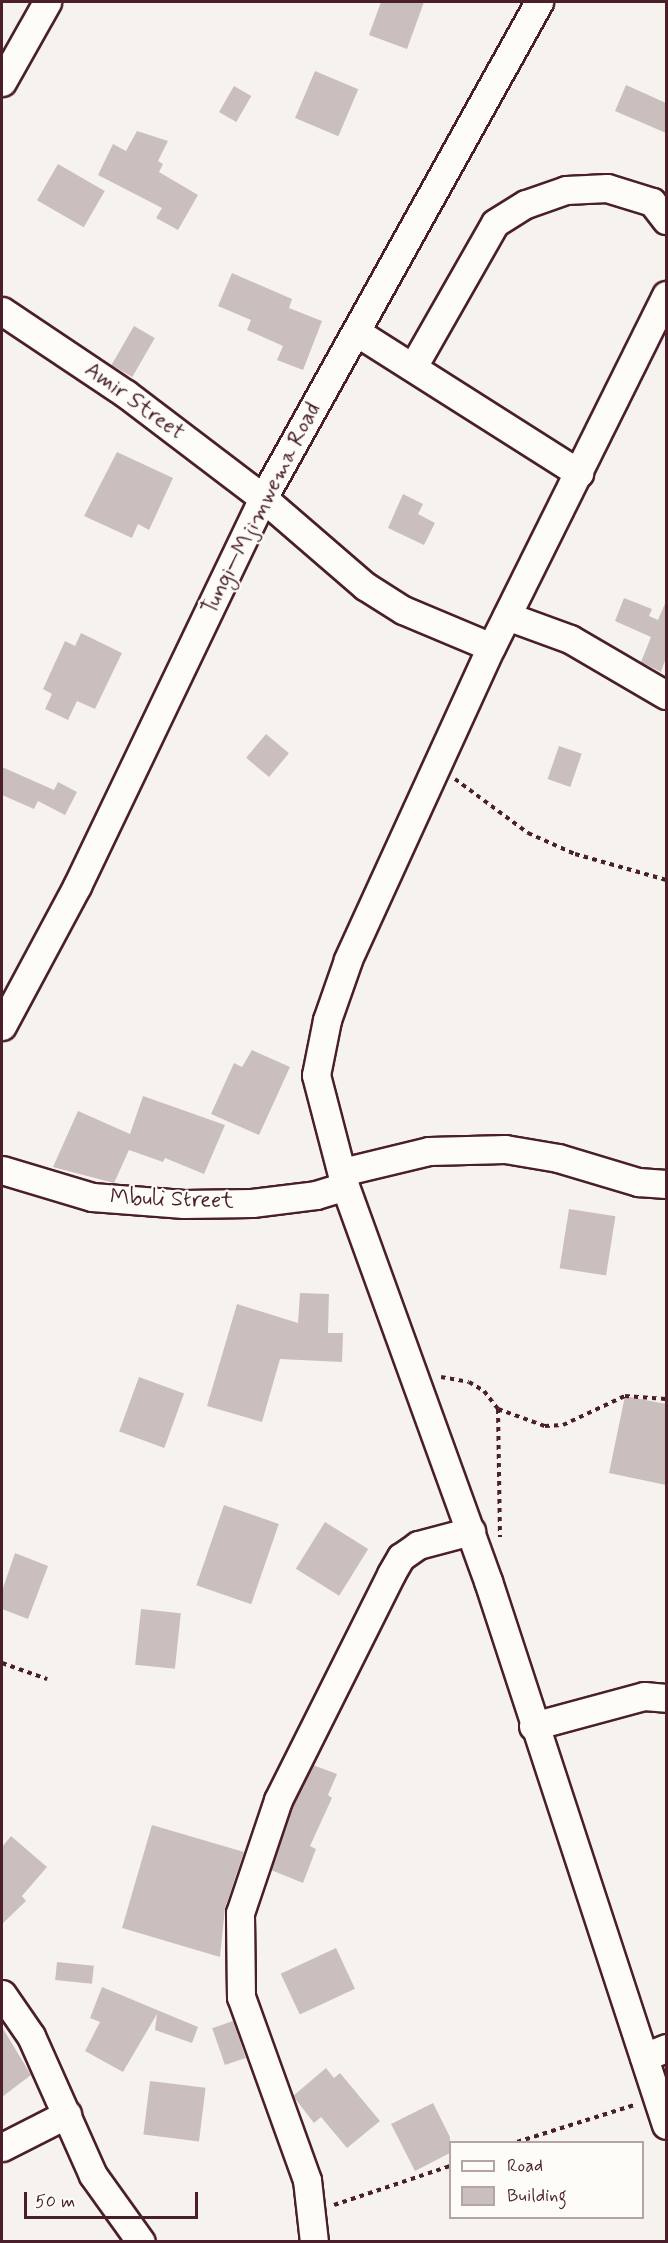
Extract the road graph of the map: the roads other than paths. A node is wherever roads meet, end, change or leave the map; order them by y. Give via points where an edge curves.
1 (47, 2) edge
2 (539, 2) edge
3 (2, 82) edge
4 (666, 220) edge
5 (666, 295) edge
6 (2, 311) edge
7 (358, 333) junction
8 (414, 365) junction
9 (579, 473) junction
10 (263, 498) junction
11 (507, 616) junction
12 (491, 647) junction
13 (666, 695) edge
14 (2, 1026) edge
15 (2, 1170) edge
16 (343, 1179) junction
17 (666, 1184) edge
18 (471, 1531) junction
19 (666, 1698) edge
20 (533, 1726) junction
21 (2, 1994) edge
22 (655, 2053) edge
23 (67, 2114) junction
24 (666, 2125) edge
25 (2, 2147) edge
26 (141, 2241) edge
27 (314, 2241) edge

1 - 3 street
2 - 7 street, Tungi—Mjimwema Road
4 - 8 street via 652,202 607,188 566,190 526,204 495,223
5 - 9 street
6 - 10 street, Amir Street via 126,394
7 - 8 street
7 - 10 street, Tungi—Mjimwema Road
8 - 9 street
9 - 11 street
10 - 12 street, Amir Street via 365,586 403,610
10 - 14 street, Tungi—Mjimwema Road via 77,886
11 - 12 street
11 - 13 street via 570,639
12 - 16 street via 348,960 327,1020 316,1075
15 - 16 street, Mbuli Street via 92,1197 184,1204 252,1203 316,1195
16 - 17 street, Mbuli Street via 429,1151 476,1148 558,1158 638,1182
16 - 18 street
18 - 20 street
18 - 27 street via 418,1545 401,1557 278,1800 240,1913 241,1997 308,2180
19 - 20 street via 644,1696
20 - 22 street
21 - 23 street via 31,2036
22 - 24 street via 658,2098
23 - 25 street
23 - 26 street via 93,2175

